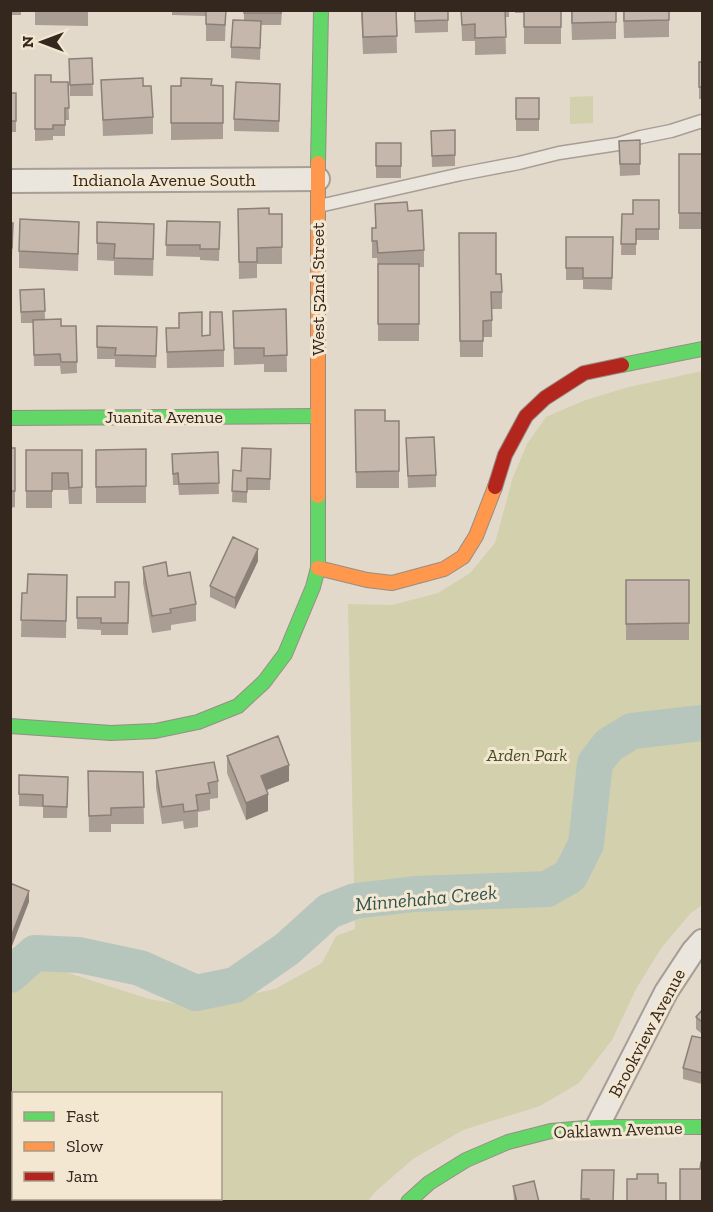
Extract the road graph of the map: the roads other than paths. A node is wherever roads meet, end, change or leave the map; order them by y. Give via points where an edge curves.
1 (321, 10) edge
2 (702, 121) edge
3 (318, 178) junction
4 (10, 181) edge
5 (318, 206) junction
6 (702, 350) edge
7 (318, 416) junction
8 (10, 418) edge
9 (318, 568) junction
10 (10, 726) edge
11 (702, 941) edge
12 (702, 1127) edge
13 (597, 1128) junction
14 (408, 1202) edge

1 - 3 street, West 52nd Street
2 - 5 lane via 618,144 559,153
3 - 4 street, Indianola Avenue South
3 - 5 street, West 52nd Street
5 - 7 street, West 52nd Street
6 - 9 street via 584,373 545,398 526,416 505,455 476,536 463,557 444,569 392,582
7 - 8 street, Juanita Avenue
7 - 9 street, West 52nd Street
9 - 10 street, West 52nd Street via 285,654 264,682 238,706 198,722 155,732
11 - 13 street, Brookview Avenue via 666,992
12 - 13 street, Oaklawn Avenue
13 - 14 street, Oaklawn Avenue via 551,1131 508,1142 466,1160 429,1183

